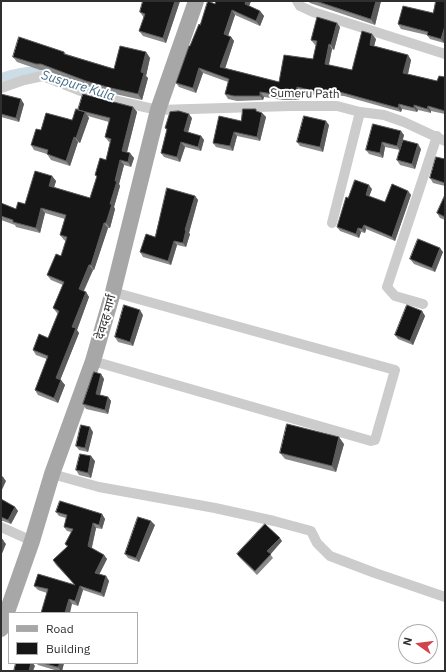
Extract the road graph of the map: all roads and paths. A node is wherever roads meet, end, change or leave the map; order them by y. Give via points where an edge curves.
1 (196, 1) edge
2 (297, 1) edge
3 (445, 54) edge
4 (1, 88) edge
5 (158, 110) junction
6 (360, 112) junction
7 (441, 138) edge
8 (332, 223) dead end
9 (113, 292) junction
10 (423, 304) dead end
11 (93, 361) junction
12 (52, 474) junction
13 (1, 527) edge
14 (32, 542) junction
15 (445, 598) edge
16 (1, 629) edge

1 - 5 main road, देवदह मार्ग
2 - 3 street via 300,6 314,12
4 - 5 street, Sumeru Path via 43,76 94,95
5 - 6 street, Sumeru Path via 337,106
5 - 9 main road, देवदह मार्ग
6 - 7 street, Sumeru Path via 384,115
6 - 8 street
7 - 10 street via 387,288 395,296
9 - 11 main road, देवदह मार्ग
9 - 11 street via 394,370 376,440 371,441
11 - 12 main road, देवदह मार्ग
12 - 14 main road, देवदह मार्ग
12 - 15 street via 99,487 215,508 311,531 317,543 330,556
13 - 14 street
14 - 16 main road, देवदह मार्ग

